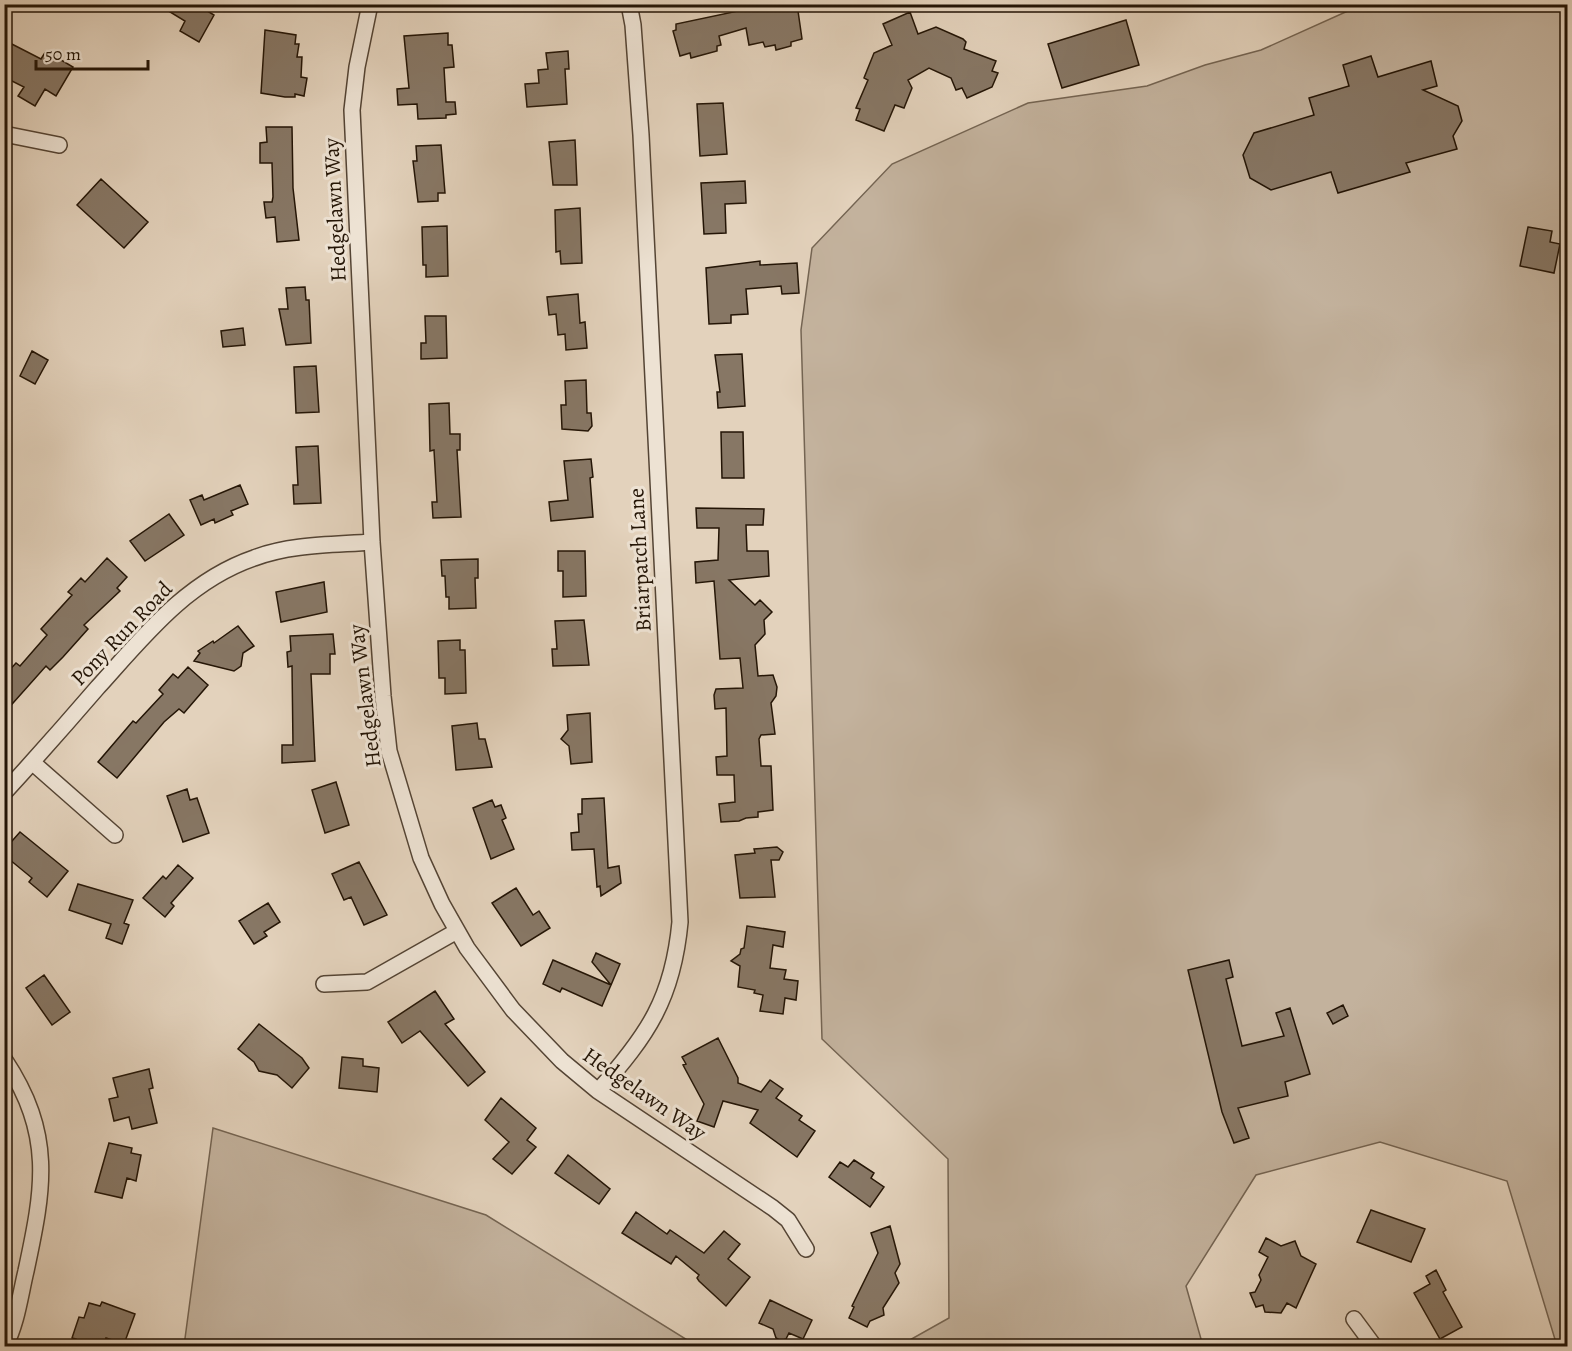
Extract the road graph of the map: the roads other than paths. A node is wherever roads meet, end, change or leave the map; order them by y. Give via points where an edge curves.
1 (370, 4) edge
2 (629, 4) edge
3 (4, 134) edge
4 (59, 145) dead end
5 (372, 542) junction
6 (33, 762) junction
7 (4, 794) edge
8 (115, 835) dead end
9 (457, 931) junction
10 (324, 984) dead end
11 (4, 1059) edge
12 (598, 1091) junction
13 (806, 1249) dead end
14 (1354, 1319) dead end
15 (5, 1347) edge
16 (1374, 1347) edge

1 - 5 street, Hedgelawn Way via 352,110
2 - 12 street, Briarpatch Lane via 641,135 680,922 674,968 654,1019
3 - 4 street
5 - 6 street, Pony Run Road via 274,552 212,577 168,611
5 - 9 street, Hedgelawn Way via 389,751 421,858
6 - 7 street, Pony Run Road
6 - 8 street
9 - 10 street via 367,982
9 - 12 street, Hedgelawn Way via 513,1010 562,1061
11 - 15 street via 30,1102 41,1146 38,1214 16,1317
12 - 13 street, Hedgelawn Way via 773,1208 788,1220
14 - 16 street

